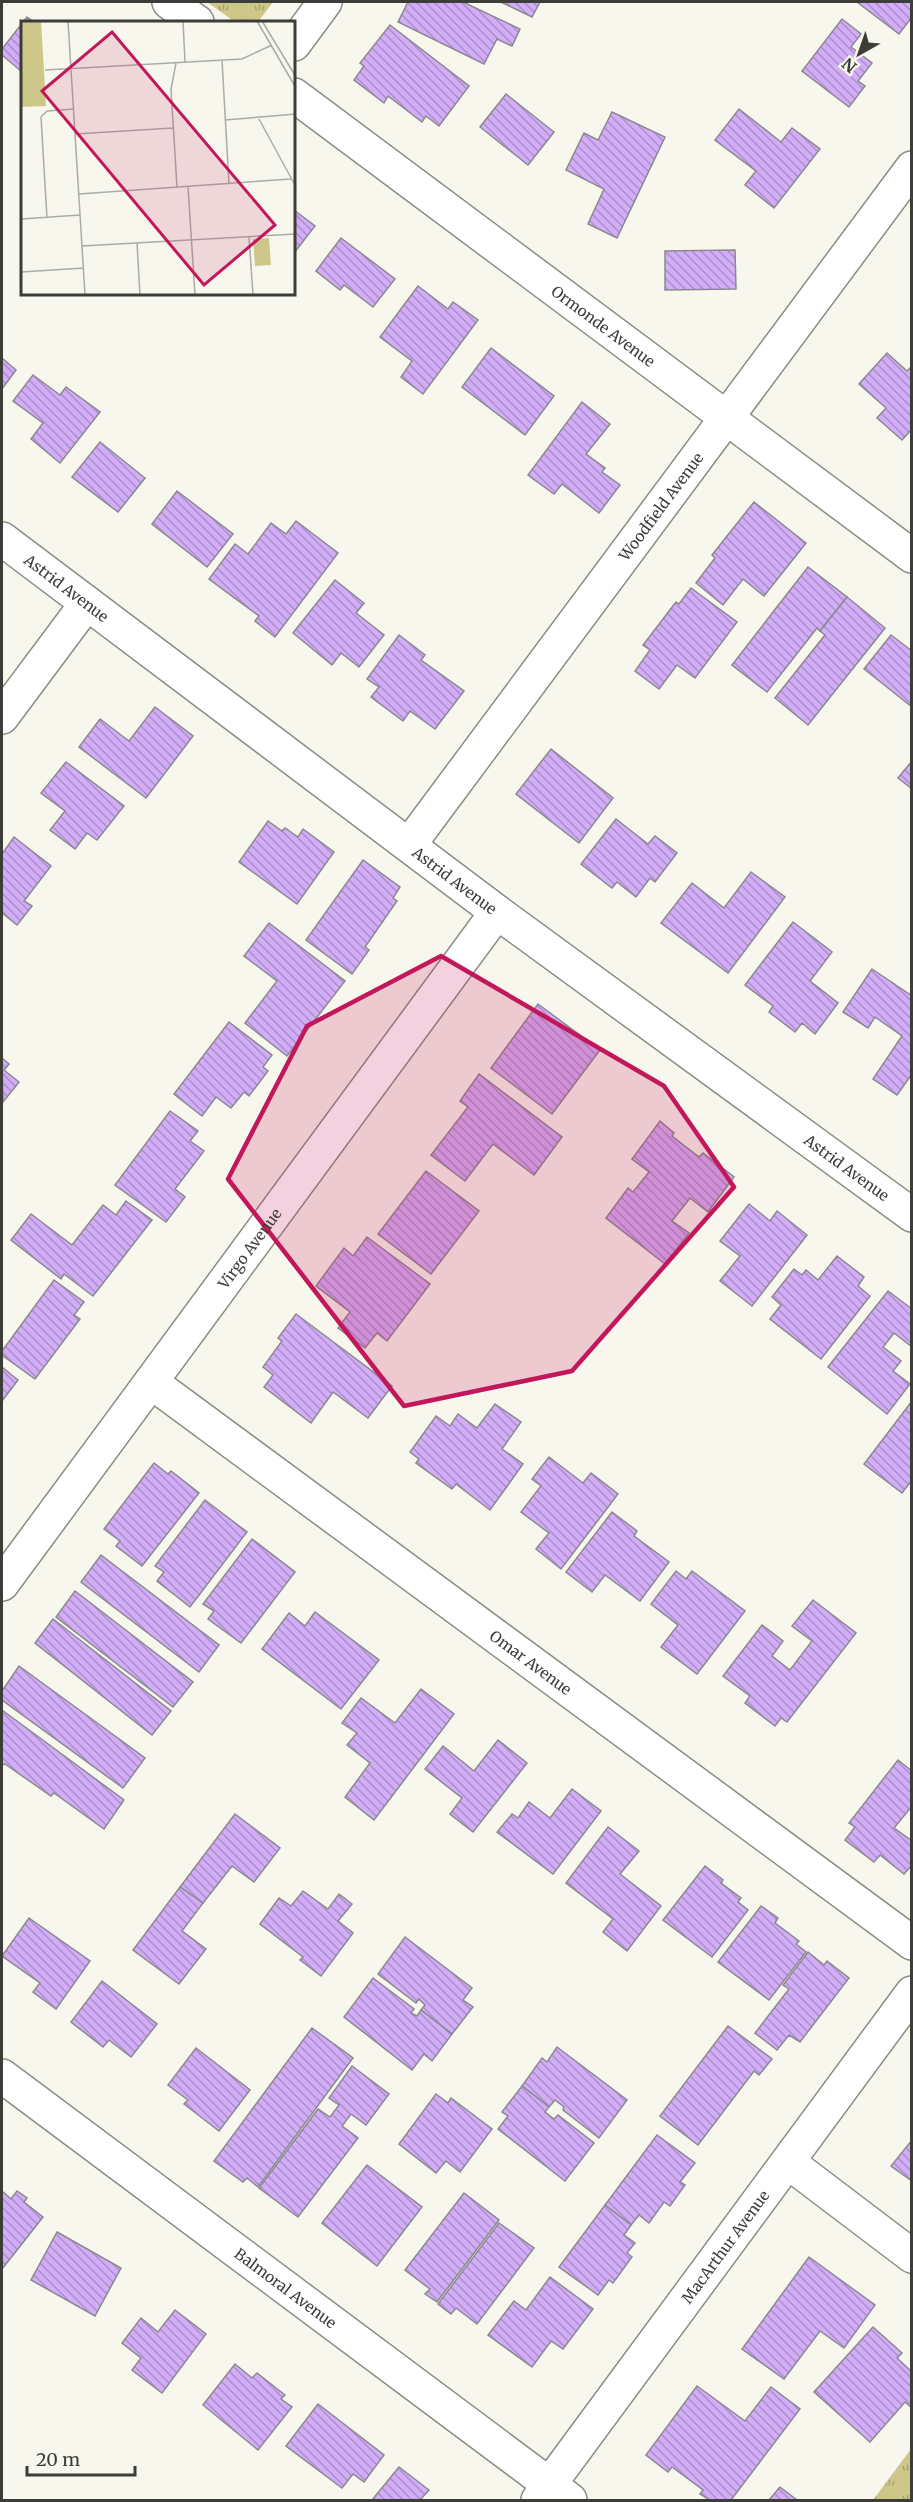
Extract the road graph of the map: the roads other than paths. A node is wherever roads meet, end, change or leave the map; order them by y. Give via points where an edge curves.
1 (169, 2) edge
2 (325, 2) edge
3 (196, 21) edge
4 (296, 41) edge
5 (296, 96) edge
6 (912, 168) edge
7 (726, 418) junction
8 (2, 539) edge
9 (912, 556) edge
10 (87, 603) junction
11 (2, 717) edge
12 (409, 845) junction
13 (497, 912) junction
14 (912, 1215) edge
15 (151, 1382) junction
16 (2, 1584) edge
17 (912, 1943) edge
18 (912, 1993) edge
19 (2, 2076) edge
20 (788, 2162) junction
21 (912, 2256) edge
22 (552, 2495) edge

1 - 3 street
2 - 4 street
5 - 7 street, Ormonde Avenue
6 - 7 street, Woodfield Avenue
7 - 9 street, Ormonde Avenue
7 - 12 street, Woodfield Avenue
8 - 10 street, Astrid Avenue
10 - 11 street
10 - 12 street, Astrid Avenue
12 - 13 street, Astrid Avenue
13 - 14 street, Astrid Avenue
13 - 15 street, Virgo Avenue
15 - 16 street, Virgo Avenue
15 - 17 street, Omar Avenue
18 - 20 street, MacArthur Avenue
19 - 22 street, Balmoral Avenue
20 - 21 street
20 - 22 street, MacArthur Avenue

